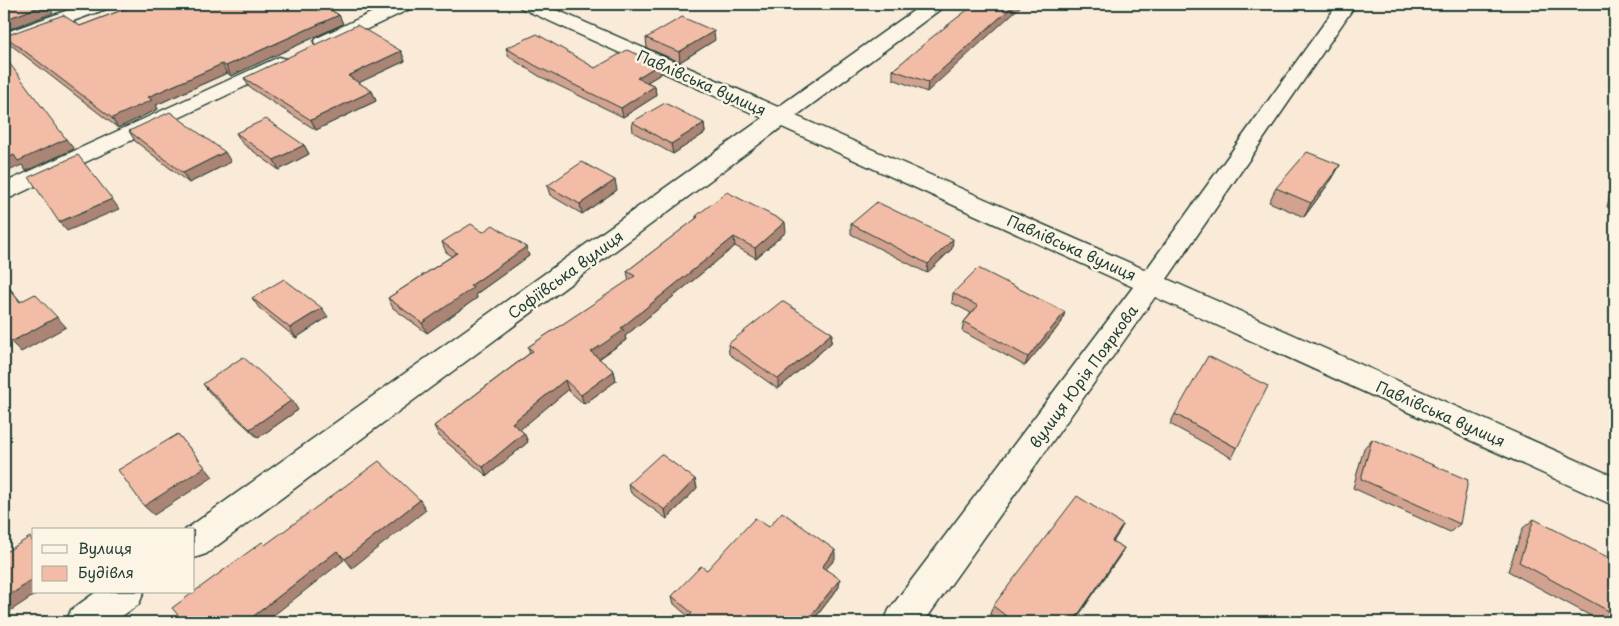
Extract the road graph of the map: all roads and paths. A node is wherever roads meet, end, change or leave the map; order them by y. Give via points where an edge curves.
1 (102, 4) edge
2 (405, 4) edge
3 (528, 4) edge
4 (935, 4) edge
5 (1347, 4) edge
6 (4, 40) edge
7 (780, 116) junction
8 (4, 192) edge
9 (1151, 282) junction
10 (1615, 492) edge
11 (195, 542) edge
12 (123, 594) edge
13 (84, 622) edge
14 (902, 622) edge

1 - 6 street
2 - 8 street
3 - 7 street, Павлівська вулиця
4 - 7 street, Софіївська вулиця
5 - 9 street, вулиця Юрія Пояркова
7 - 9 street, Павлівська вулиця
7 - 11 street, Софіївська вулиця
9 - 10 street, Павлівська вулиця
9 - 14 street, вулиця Юрія Пояркова
12 - 13 street

